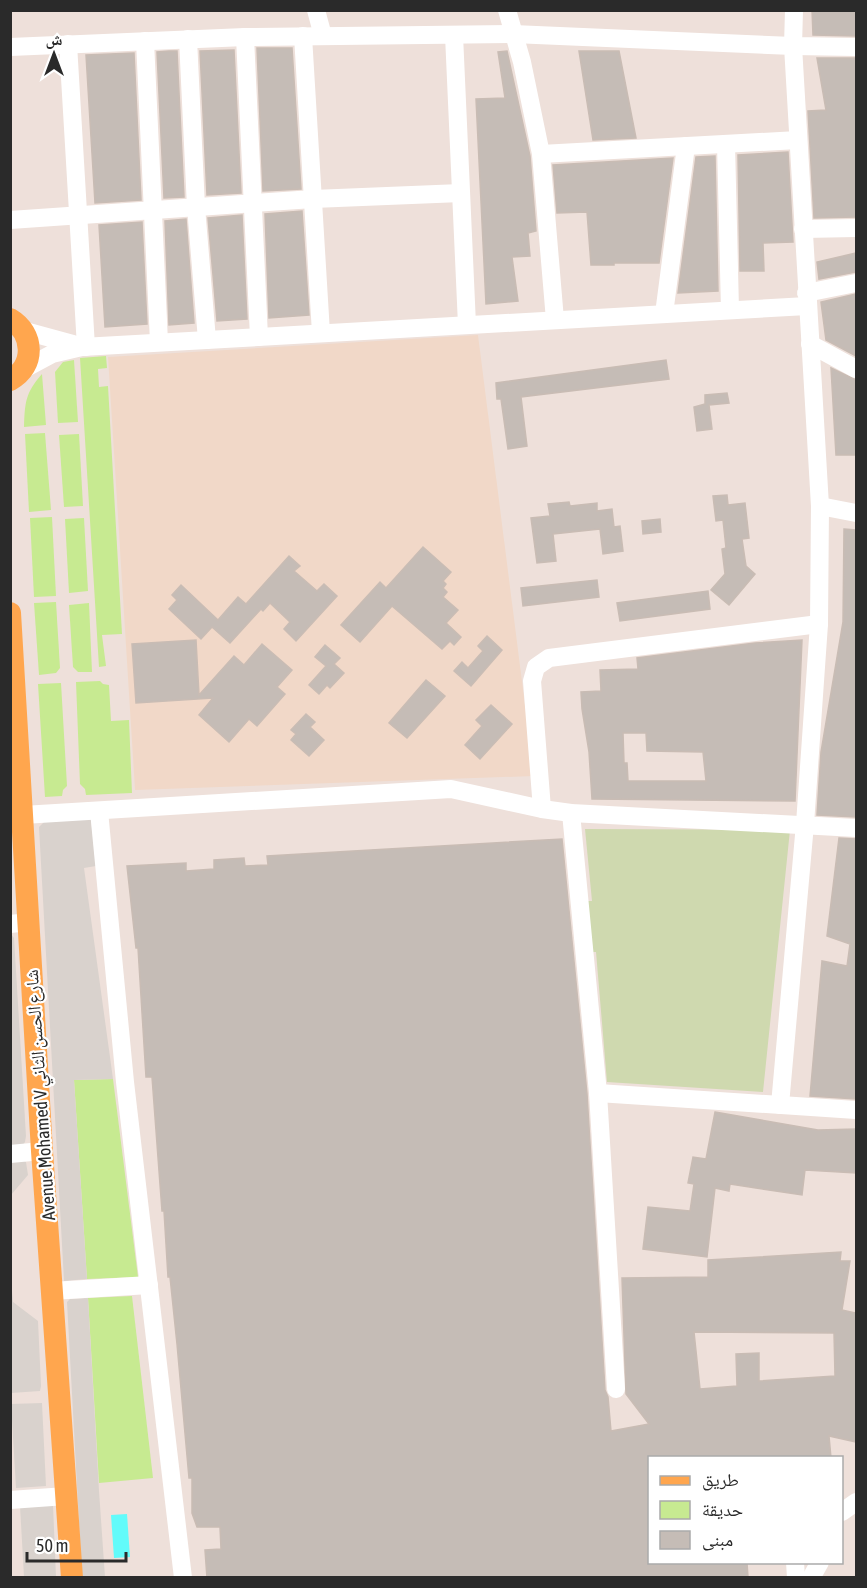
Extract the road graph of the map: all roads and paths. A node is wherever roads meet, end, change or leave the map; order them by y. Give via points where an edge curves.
1 (316, 10) edge
2 (507, 10) edge
3 (794, 10) edge
4 (513, 34) junction
5 (454, 35) junction
6 (303, 36) junction
7 (323, 36) junction
8 (245, 37) junction
9 (188, 39) junction
10 (145, 41) junction
11 (68, 44) junction
12 (793, 46) junction
13 (10, 47) edge
14 (856, 47) edge
15 (798, 140) junction
16 (726, 144) junction
17 (686, 146) junction
18 (541, 154) junction
19 (461, 193) junction
20 (313, 199) junction
21 (253, 203) junction
22 (196, 207) junction
23 (153, 210) junction
24 (78, 215) junction
25 (10, 220) edge
26 (856, 228) edge
27 (803, 229) junction
28 (856, 283) edge
29 (807, 300) junction
30 (730, 310) junction
31 (664, 314) junction
32 (16, 320) edge
33 (555, 321) junction
34 (467, 325) junction
35 (321, 333) junction
36 (259, 337) junction
37 (207, 340) junction
38 (159, 342) junction
39 (810, 344) junction
40 (84, 347) junction
41 (856, 369) edge
42 (15, 381) edge
43 (820, 506) junction
44 (856, 513) edge
45 (10, 613) edge
46 (819, 624) junction
47 (542, 809) junction
48 (99, 811) junction
49 (571, 813) junction
50 (23, 815) junction
51 (805, 824) junction
52 (856, 828) edge
53 (20, 923) edge
54 (598, 1093) junction
55 (780, 1105) junction
56 (856, 1110) edge
57 (42, 1151) junction
58 (10, 1154) edge
59 (150, 1285) junction
60 (52, 1291) junction
61 (616, 1389) dead end
62 (66, 1496) junction
63 (10, 1500) edge
64 (856, 1502) edge
65 (843, 1511) edge
66 (819, 1564) edge
67 (72, 1578) edge
68 (183, 1578) edge
69 (811, 1578) edge

1 - 7 street
2 - 4 street
3 - 12 street
4 - 5 street
4 - 12 street
4 - 18 street
5 - 7 street
5 - 19 street
6 - 7 street
6 - 8 street
6 - 20 street
8 - 9 street
8 - 21 street
9 - 10 street
9 - 22 street
10 - 11 street
10 - 23 street
11 - 13 street
11 - 24 street
12 - 14 street
12 - 15 street
15 - 16 street
15 - 27 street
16 - 17 street
16 - 30 street
17 - 18 street
17 - 31 street
18 - 33 street
19 - 20 street
19 - 34 street
20 - 21 street
20 - 35 street
21 - 22 street
21 - 36 street
22 - 23 street
22 - 37 street
23 - 24 street
23 - 38 street
24 - 25 street
24 - 40 street
26 - 27 street
27 - 29 street
28 - 29 street
29 - 30 street
29 - 39 street
30 - 31 street
31 - 33 street
32 - 40 street
32 - 42 main road via 30,350
33 - 34 street
34 - 35 street
35 - 36 street
36 - 37 street
37 - 38 street
38 - 40 street
39 - 41 street
39 - 43 street
40 - 42 street via 52,354
43 - 44 street
43 - 46 street
45 - 50 main road, Avenue Mohamed V شارع الحسن الثاني
46 - 47 street via 549,658 536,667 532,681
46 - 51 street
47 - 48 street via 451,789
47 - 49 street
48 - 50 street
48 - 59 street via 127,1105
49 - 51 street
49 - 54 street
50 - 53 main road, Avenue Mohamed V شارع الحسن الثاني
51 - 52 street
51 - 55 street
53 - 57 main road, Avenue Mohamed V شارع الحسن الثاني
54 - 55 street
54 - 61 street
55 - 56 street
57 - 58 street
57 - 60 main road, Avenue Mohamed V شارع الحسن الثاني
59 - 60 street
59 - 68 street
60 - 62 main road, Avenue Mohamed V شارع الحسن الثاني
62 - 63 street
62 - 67 main road, Avenue Mohamed V شارع الحسن الثاني
64 - 65 street
66 - 69 street

